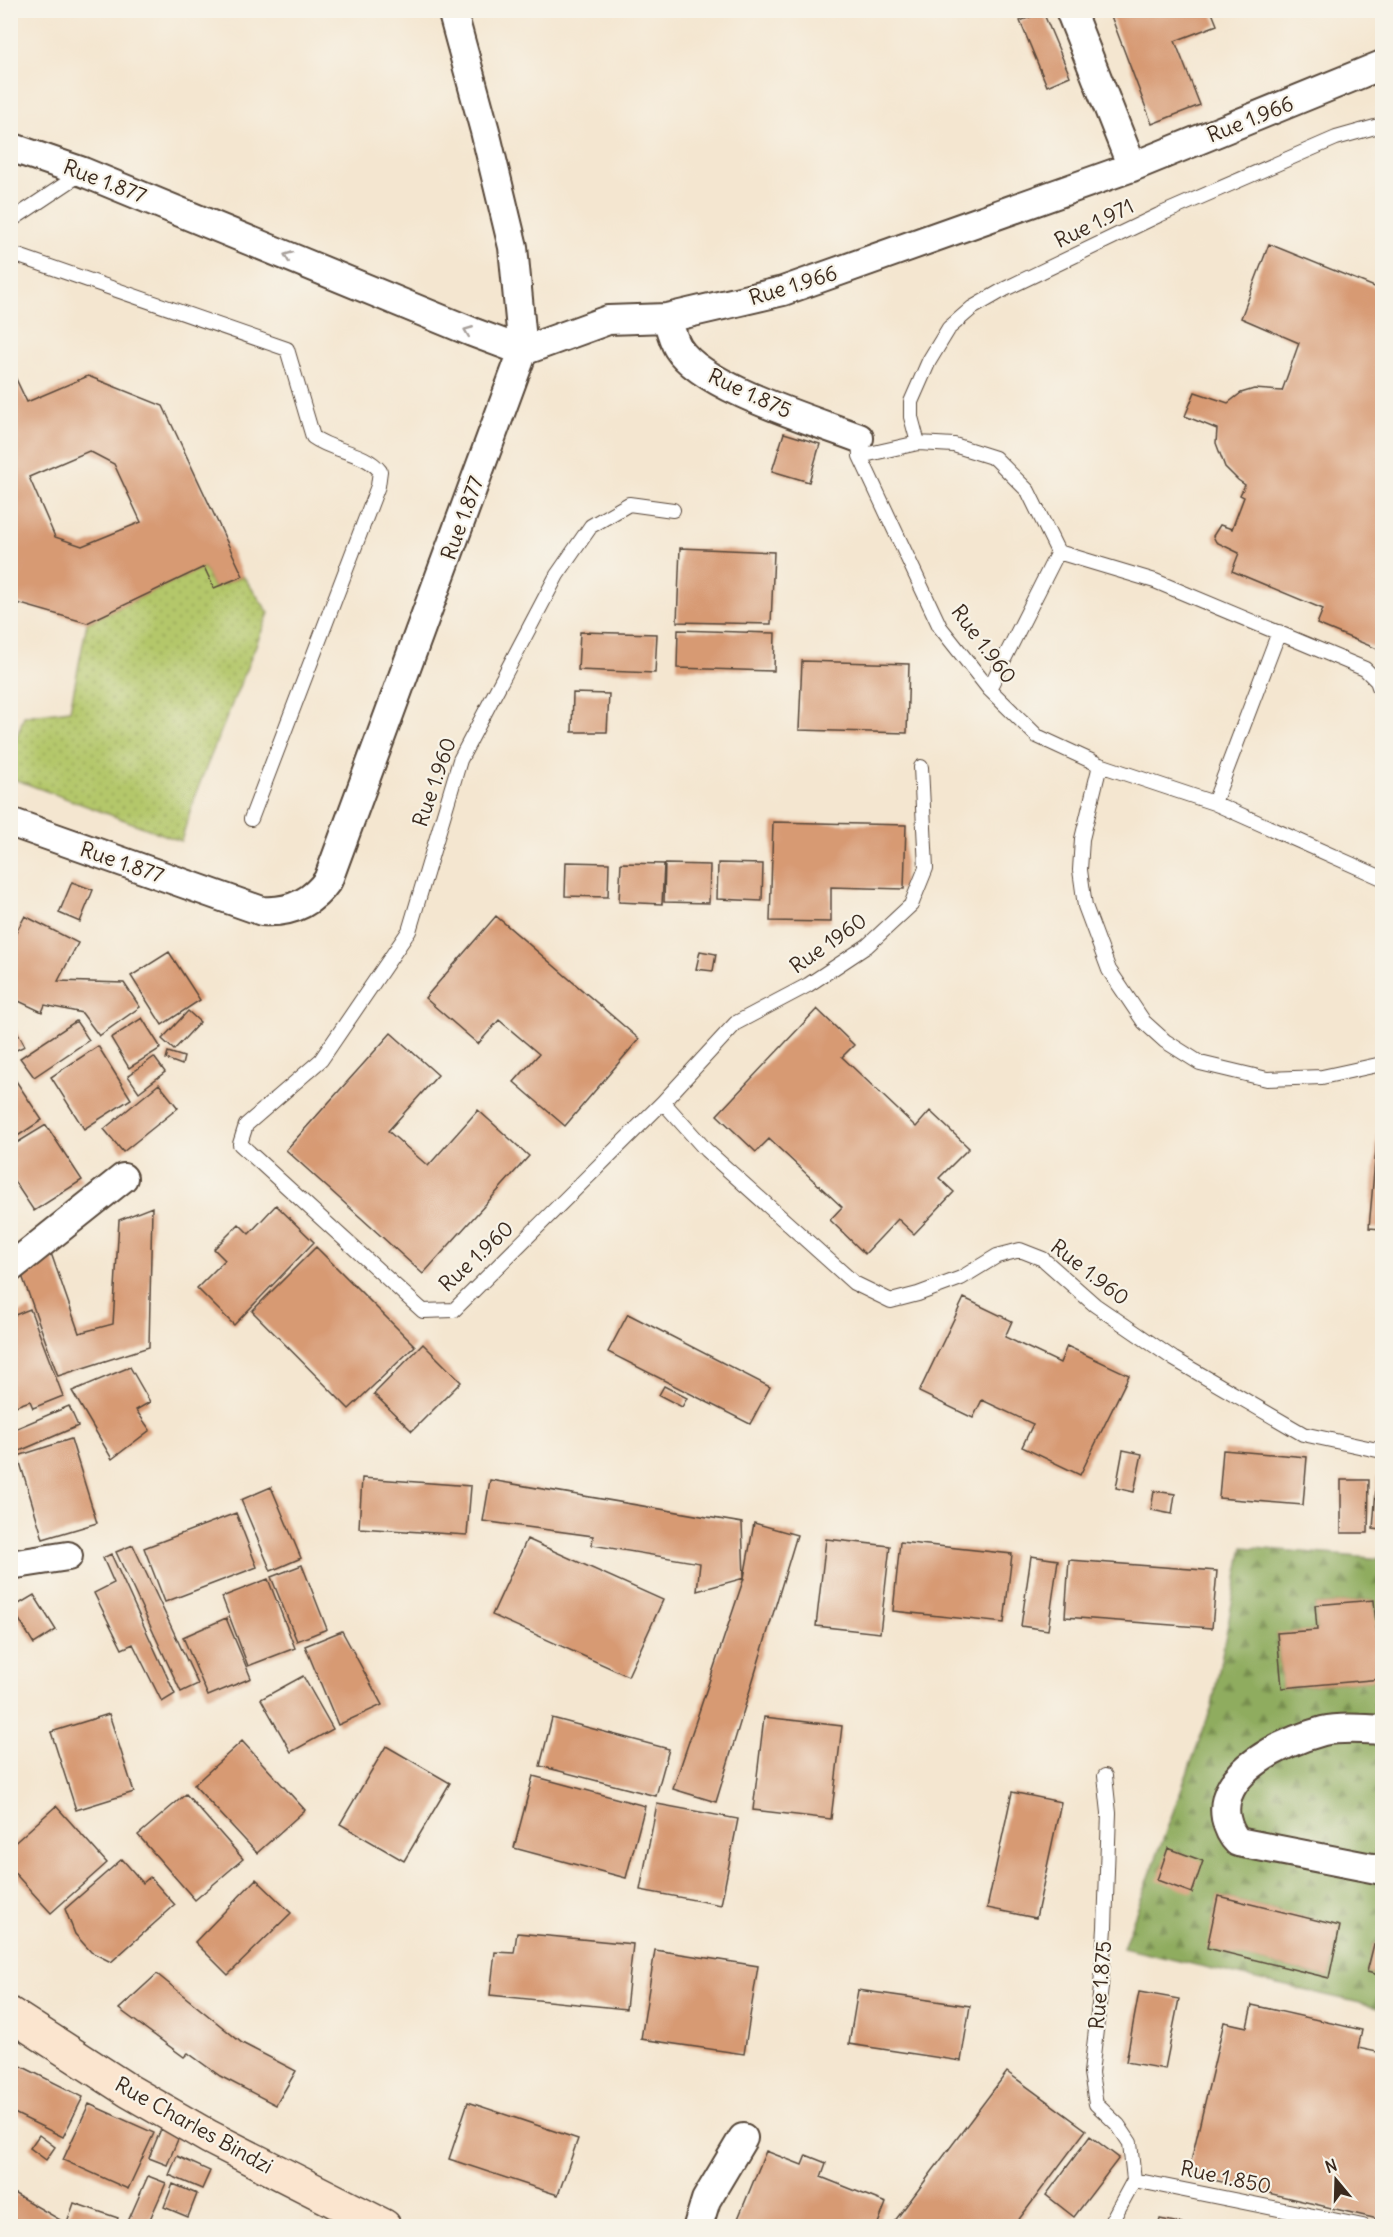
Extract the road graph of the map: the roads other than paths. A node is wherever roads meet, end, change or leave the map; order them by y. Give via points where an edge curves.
1 (452, 10) edge
2 (1070, 10) edge
3 (1383, 65) edge
4 (1383, 125) edge
5 (10, 147) edge
6 (1131, 167) junction
7 (83, 172) junction
8 (10, 221) edge
9 (10, 253) edge
10 (667, 318) junction
11 (523, 351) junction
12 (918, 443) junction
13 (860, 447) junction
14 (674, 510) dead end
15 (1058, 552) junction
16 (1279, 632) junction
17 (989, 689) junction
18 (1383, 695) edge
19 (1100, 765) junction
20 (921, 767) dead end
21 (1214, 803) junction
22 (251, 819) dead end
23 (10, 822) edge
24 (1383, 878) edge
25 (1383, 1064) edge
26 (663, 1102) junction
27 (123, 1179) dead end
28 (10, 1268) edge
29 (1383, 1451) edge
30 (68, 1556) dead end
31 (10, 1565) edge
32 (1383, 1730) edge
33 (1105, 1776) dead end
34 (1383, 1870) edge
35 (13, 2023) edge
36 (743, 2138) dead end
37 (1134, 2180) junction
38 (384, 2226) edge
39 (698, 2226) edge
40 (1109, 2226) edge
41 (1363, 2226) edge

1 - 11 street via 513,248
2 - 6 street
3 - 6 street, Rue 1.966
4 - 12 lane, Rue 1.971 via 1336,138 1159,215 972,308 949,328 911,402
5 - 7 street, Rue 1.877
6 - 10 street, Rue 1.966 via 783,291
7 - 8 lane
11 -> 7 street, Rue 1.877
9 - 22 lane via 287,349 313,437 372,461 380,471 378,486
10 - 11 street, Rue 1.966 via 608,320
10 - 13 street, Rue 1.875 via 679,349 706,376
11 - 23 street, Rue 1.877 via 328,880 319,893 294,908 262,911
12 - 13 lane
12 - 15 lane via 954,445 995,458 1028,491
13 - 17 lane, Rue 1.960 via 940,627
14 - 26 lane, Rue 1.960 via 628,504 591,526 556,576 460,760 409,931 321,1060 246,1125 240,1144 423,1311 454,1310
15 - 16 lane via 1155,581
15 - 17 lane
16 - 18 lane via 1365,669 1377,681
16 - 21 lane
17 - 19 lane, Rue 1.960 via 1037,736
19 - 21 lane, Rue 1.960
19 - 25 lane via 1082,839 1080,870 1085,906 1109,970 1144,1022 1200,1063 1267,1079 1322,1077
20 - 26 lane, Rue 1960 via 926,868 911,905 867,946 808,984 735,1023
21 - 24 lane, Rue 1.960
26 - 29 lane, Rue 1.960 via 706,1150 854,1283 891,1301 961,1278 997,1256 1020,1250 1043,1259 1095,1305 1174,1359 1303,1434
27 - 28 street
30 - 31 street
32 - 34 street via 1325,1731 1293,1741 1239,1775 1227,1793 1224,1807 1228,1827 1238,1842
33 - 37 lane, Rue 1.875 via 1109,1813 1105,1928 1091,2073 1096,2104 1130,2143
35 - 38 street, Rue Charles Bindzi via 209,2137
36 - 39 street via 706,2200
37 - 40 lane
37 - 41 lane, Rue 1.850

